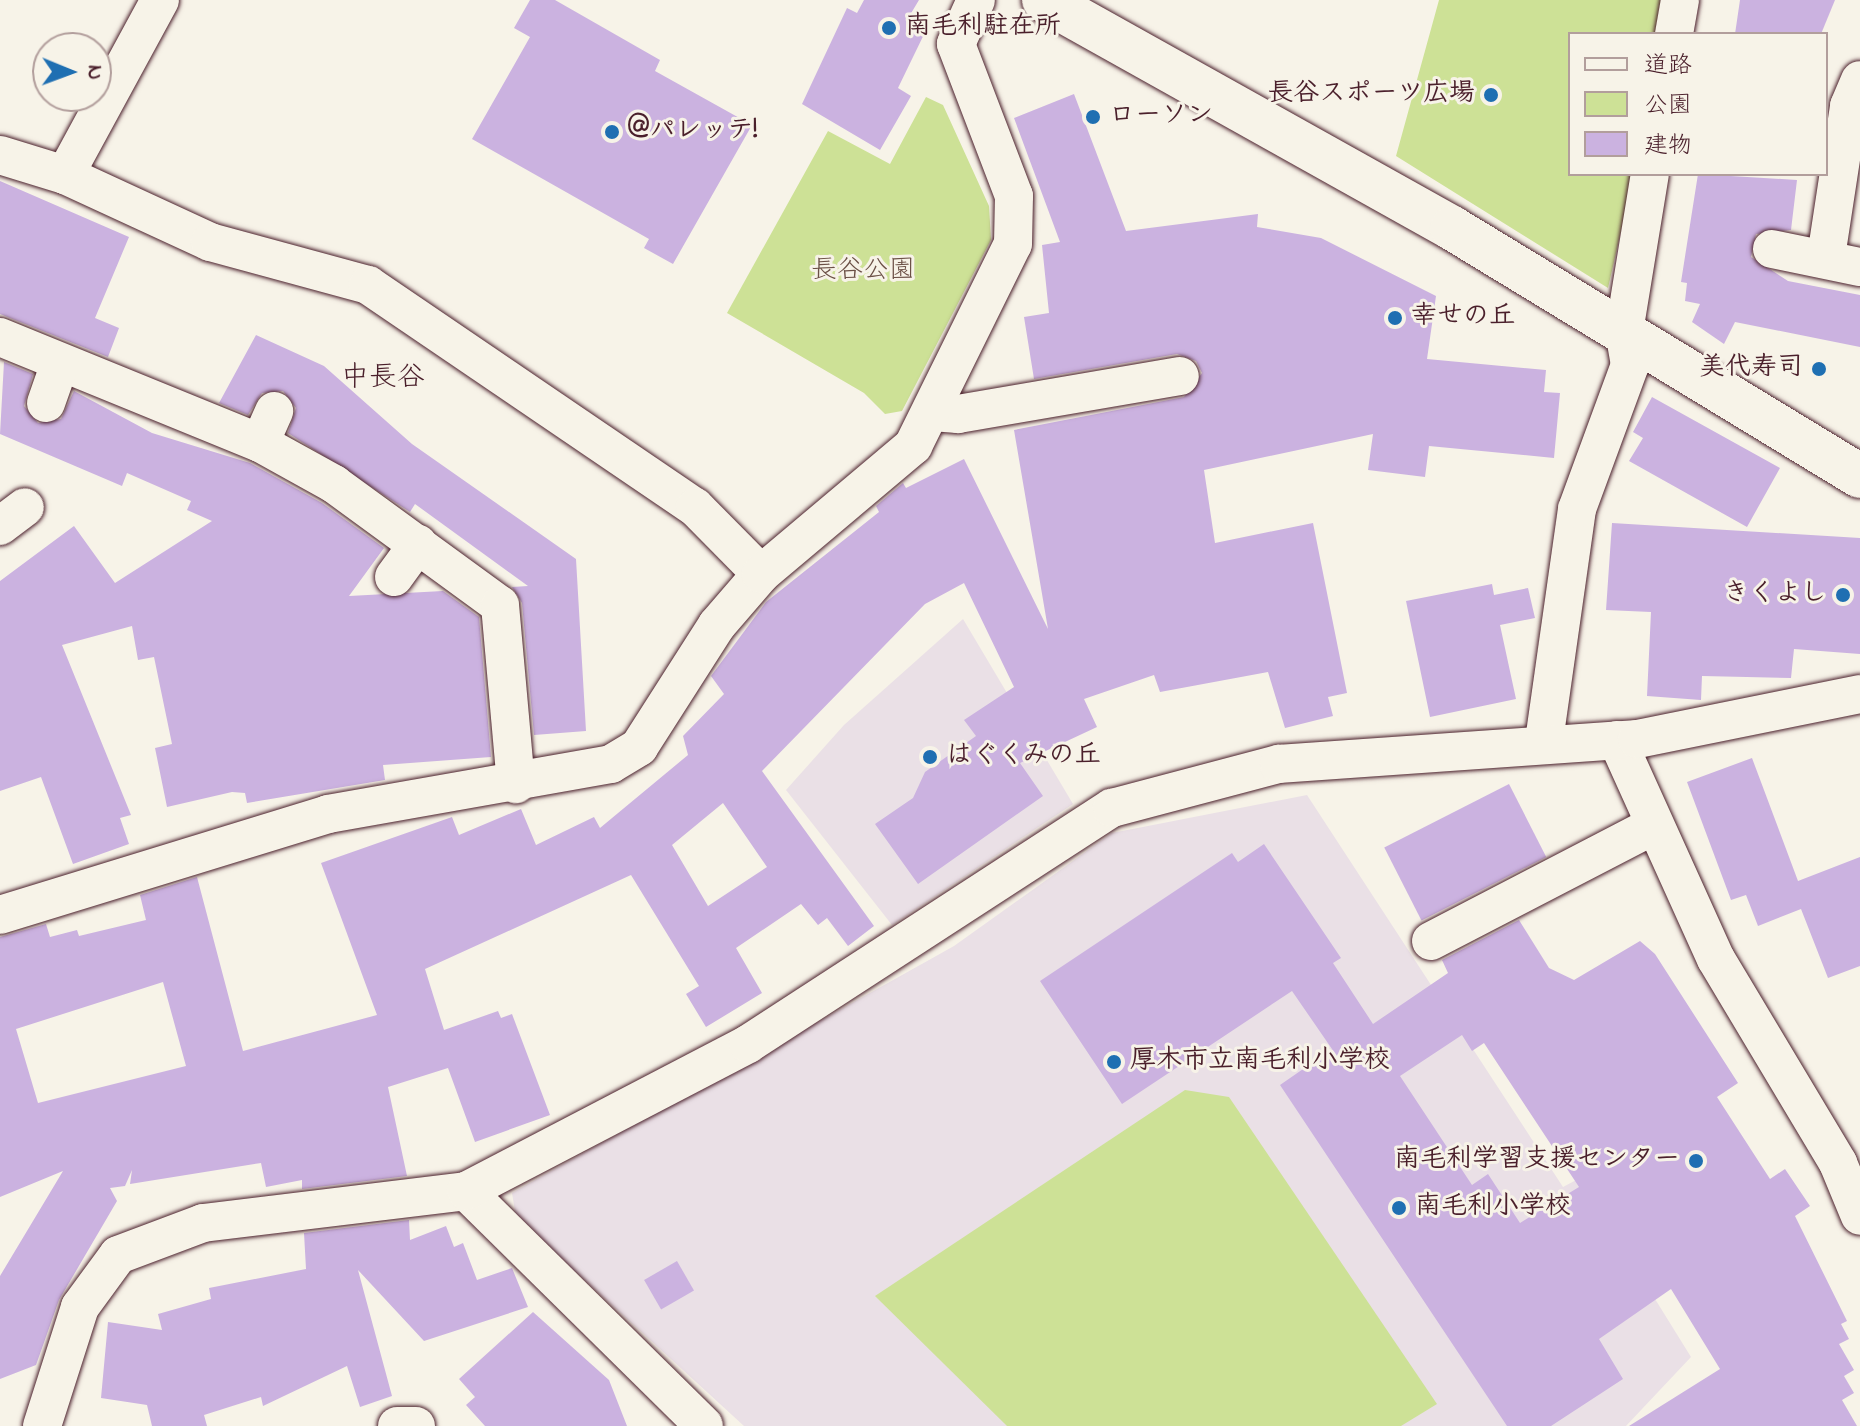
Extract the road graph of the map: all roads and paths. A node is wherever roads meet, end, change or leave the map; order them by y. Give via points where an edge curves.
1 (160, 0) edge
2 (976, 0) edge
3 (1044, 0) edge
4 (1680, 0) edge
5 (1674, 32) edge
6 (1845, 96) edge
7 (0, 155) edge
8 (65, 175) junction
9 (1650, 176) edge
10 (1772, 249) dead end
11 (1843, 262) edge
12 (1624, 332) junction
13 (0, 337) edge
14 (60, 363) junction
15 (1169, 368) dead end
16 (46, 403) dead end
17 (933, 412) junction
18 (1860, 476) edge
19 (418, 544) junction
20 (761, 574) junction
21 (394, 577) dead end
22 (1860, 694) edge
23 (1617, 740) junction
24 (1544, 741) junction
25 (516, 784) junction
26 (1653, 826) junction
27 (0, 915) edge
28 (1431, 941) dead end
29 (466, 1191) junction
30 (1860, 1216) edge
31 (701, 1425) edge
32 (42, 1426) edge
33 (397, 1426) edge
34 (416, 1426) edge

1 - 8 street
2 - 17 street via 956,44 1014,196 1013,244
3 - 12 street
4 - 5 street
6 - 11 street
7 - 8 street
8 - 20 street via 210,242 368,285 695,507
9 - 12 street
10 - 11 street
12 - 18 street
12 - 24 street via 1630,365 1577,509
13 - 14 street
14 - 16 street
14 - 19 street via 267,427 334,484
15 - 17 street via 1128,396 989,421
17 - 20 street via 913,446
19 - 21 street
19 - 25 street via 500,605
20 - 25 street via 717,625 639,747 611,764
22 - 23 street
23 - 24 street
23 - 26 street
24 - 29 street via 1279,764 1112,808 748,1044
25 - 27 street via 328,814
26 - 28 street
26 - 30 street via 1716,959 1838,1163
29 - 31 street
29 - 32 street via 203,1223 118,1255 80,1307
33 - 34 street

